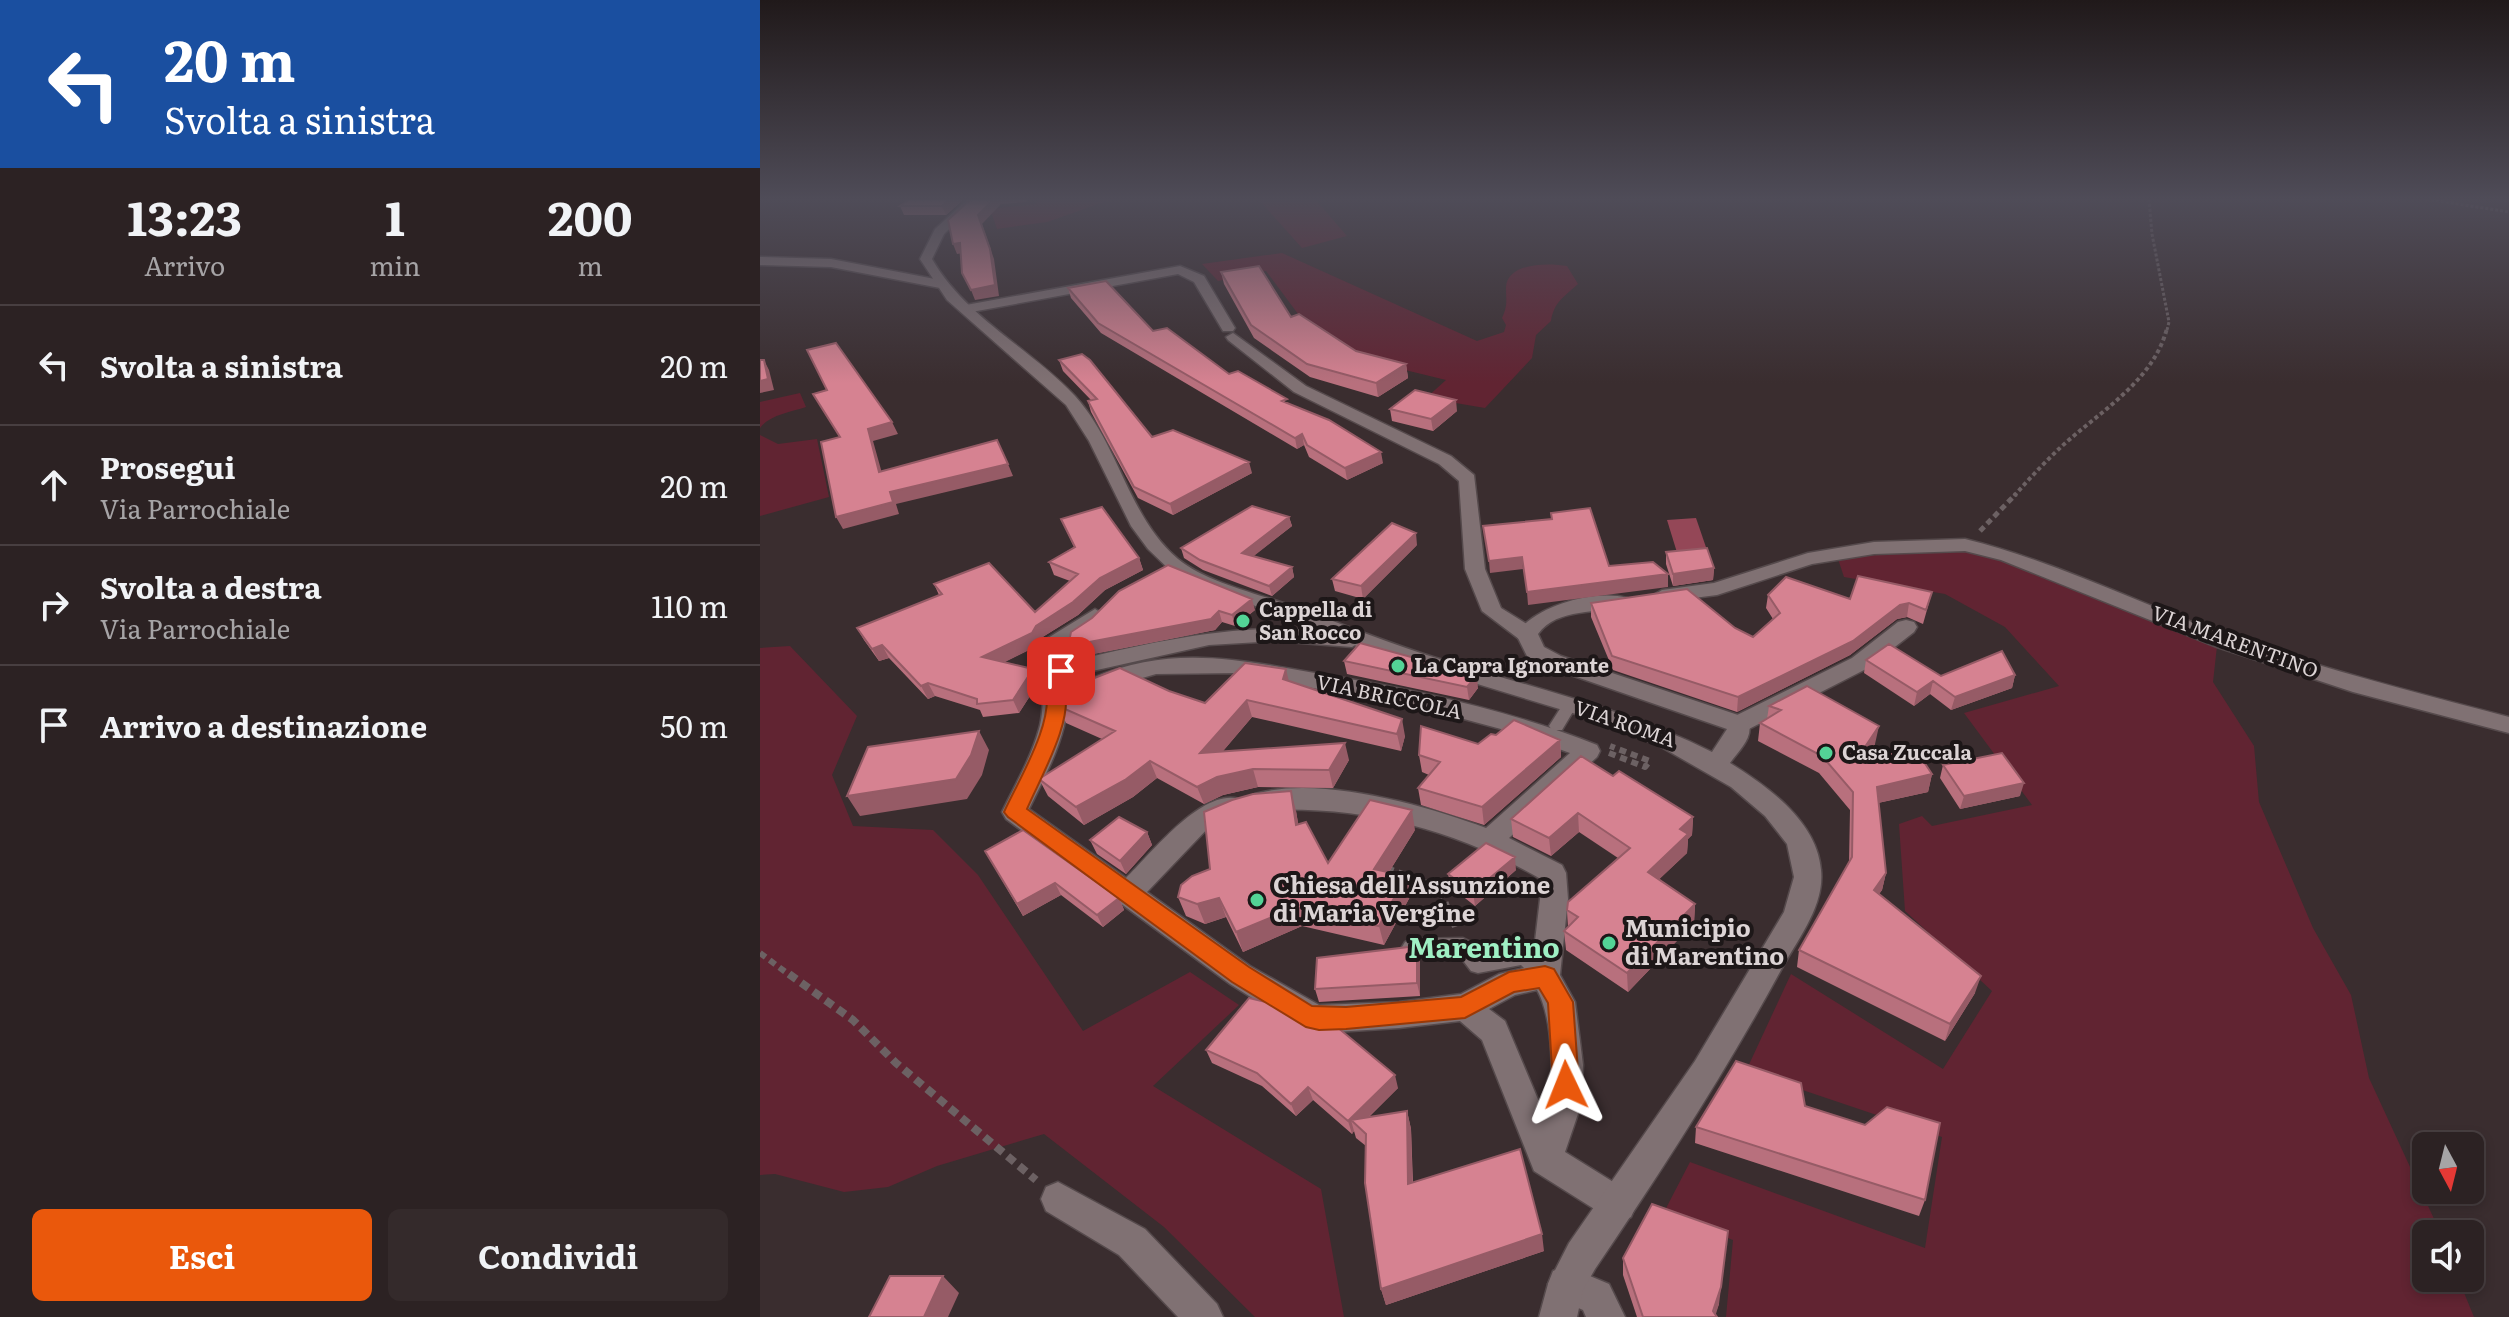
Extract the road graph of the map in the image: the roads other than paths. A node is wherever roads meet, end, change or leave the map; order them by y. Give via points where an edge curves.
1 (927, 260) edge
2 (760, 261) edge
3 (940, 284) junction
4 (966, 309) junction
5 (1114, 596) edge
6 (1906, 627) dead end
7 (1527, 634) junction
8 (1352, 640) junction
9 (1061, 671) junction
10 (1059, 700) junction
11 (1570, 705) junction
12 (1739, 724) junction
13 (2509, 725) edge
14 (1557, 726) dead end
15 (1716, 763) junction
16 (1490, 839) junction
17 (1128, 894) junction
18 (1411, 947) edge
19 (1545, 976) junction
20 (1465, 1007) junction
21 (1546, 1159) junction
22 (1058, 1199) road end
23 (1619, 1205) junction
24 (1562, 1301) edge
25 (1204, 1317) edge
26 (1606, 1317) edge

1 - 3 street
2 - 3 street via 831,263
3 - 4 street, VIA ROMA
4 - 7 street via 1180,270 1199,279 1231,332 1300,389 1445,460 1468,479 1475,569 1492,611
4 - 8 street, VIA ROMA via 1080,412 1161,570
5 - 9 street via 1051,646 1044,660
6 - 12 street via 1860,663
7 - 12 street via 1535,651 1553,661
7 - 13 street, VIA MARENTINO via 1536,620 1560,612 1717,589 1808,559 1874,548 1965,545 2008,556 2240,647 2361,687
8 - 9 street via 1295,634 1227,636
8 - 11 street, VIA ROMA
9 - 10 street via 1054,685
10 - 16 street, VIA BRICCOLA via 1119,674 1164,665 1218,664 1522,725 1593,750
10 - 17 street via 1015,812
11 - 14 lane
11 - 15 street, VIA ROMA via 1632,723
12 - 15 street via 1739,733
15 - 23 street, VIA ROMA via 1785,819 1803,848 1809,874 1803,903 1744,1010
16 - 17 street via 1366,803 1297,798 1237,803 1202,818
16 - 19 street via 1552,873
17 - 20 street via 1240,975 1306,1015 1383,1016
18 - 19 lane via 1463,946 1478,965 1524,957
19 - 20 street via 1509,983
19 - 21 street via 1560,1002 1567,1065 1565,1105
20 - 21 street via 1494,1031
21 - 23 street
22 - 25 street via 1132,1242
23 - 24 street, VIA ROMA
24 - 26 street, VIA ROMA via 1596,1297

